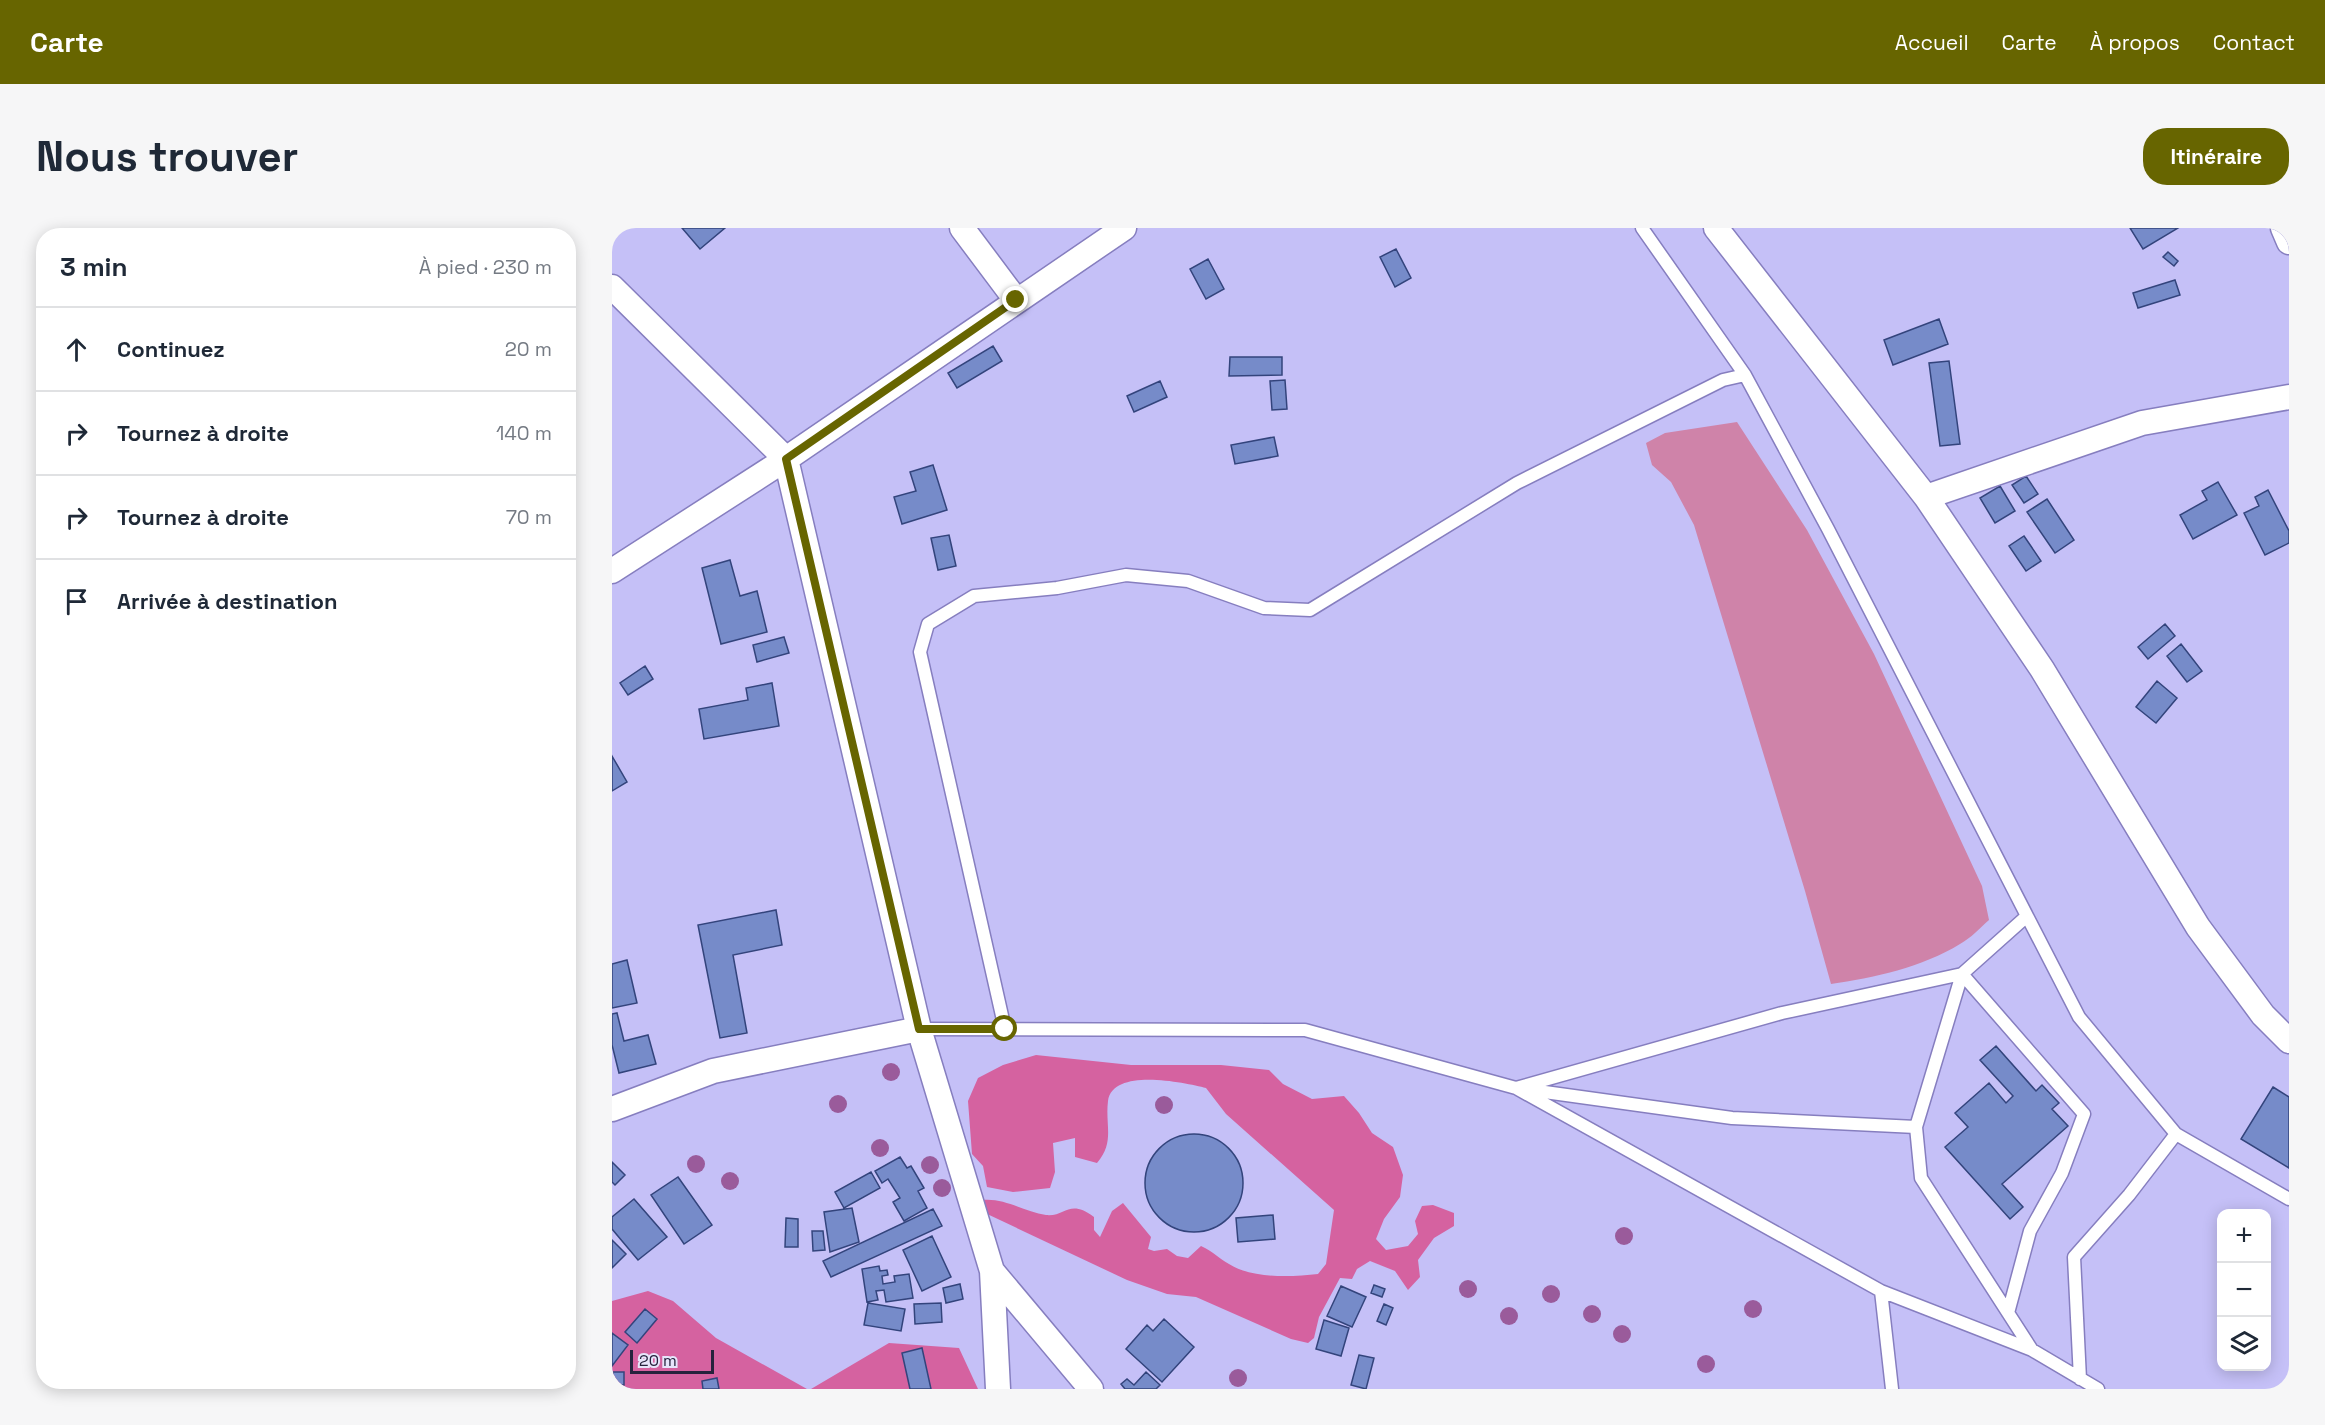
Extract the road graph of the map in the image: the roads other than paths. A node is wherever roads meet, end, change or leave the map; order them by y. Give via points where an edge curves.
1 (962, 228) edge
2 (1124, 228) edge
3 (1642, 228) edge
4 (1716, 228) edge
5 (2283, 228) edge
6 (2289, 242) edge
7 (612, 287) edge
8 (1016, 300) junction
9 (1745, 375) junction
10 (2289, 397) edge
11 (786, 459) junction
12 (1926, 497) junction
13 (612, 571) edge
14 (2027, 916) junction
15 (1962, 974) junction
16 (919, 1029) junction
17 (1005, 1029) junction
18 (2289, 1041) edge
19 (1516, 1088) junction
20 (612, 1109) edge
21 (1916, 1127) junction
22 (2176, 1134) junction
23 (2289, 1199) edge
24 (992, 1271) junction
25 (1881, 1291) junction
26 (2008, 1313) junction
27 (2032, 1350) junction
28 (2080, 1379) junction
29 (998, 1389) edge
30 (1091, 1389) edge
31 (1892, 1389) edge
32 (2098, 1389) edge

1 - 8 street
2 - 8 street
3 - 9 lane
4 - 12 street
5 - 6 street
7 - 11 street
8 - 11 street
9 - 14 lane
9 - 17 lane via 1723,380 1517,483 1310,610 1264,608 1188,581 1126,575 1057,588 974,596 928,624 920,652
10 - 12 street via 2142,423
11 - 13 street
11 - 16 street
12 - 18 street via 2042,669 2198,927 2263,1015
14 - 15 lane
14 - 22 lane via 2079,1017
15 - 19 lane via 1782,1012
15 - 21 lane
15 - 26 lane via 2084,1114 2062,1173 2030,1231
16 - 17 lane
16 - 20 street via 713,1071
16 - 24 street
17 - 19 lane via 1305,1030
19 - 21 lane via 1732,1118
19 - 25 lane
21 - 26 lane via 1921,1178
22 - 23 lane
22 - 28 lane via 2074,1257
24 - 29 street
24 - 30 street
25 - 27 lane
25 - 31 lane
26 - 27 lane
27 - 28 lane
28 - 32 lane

